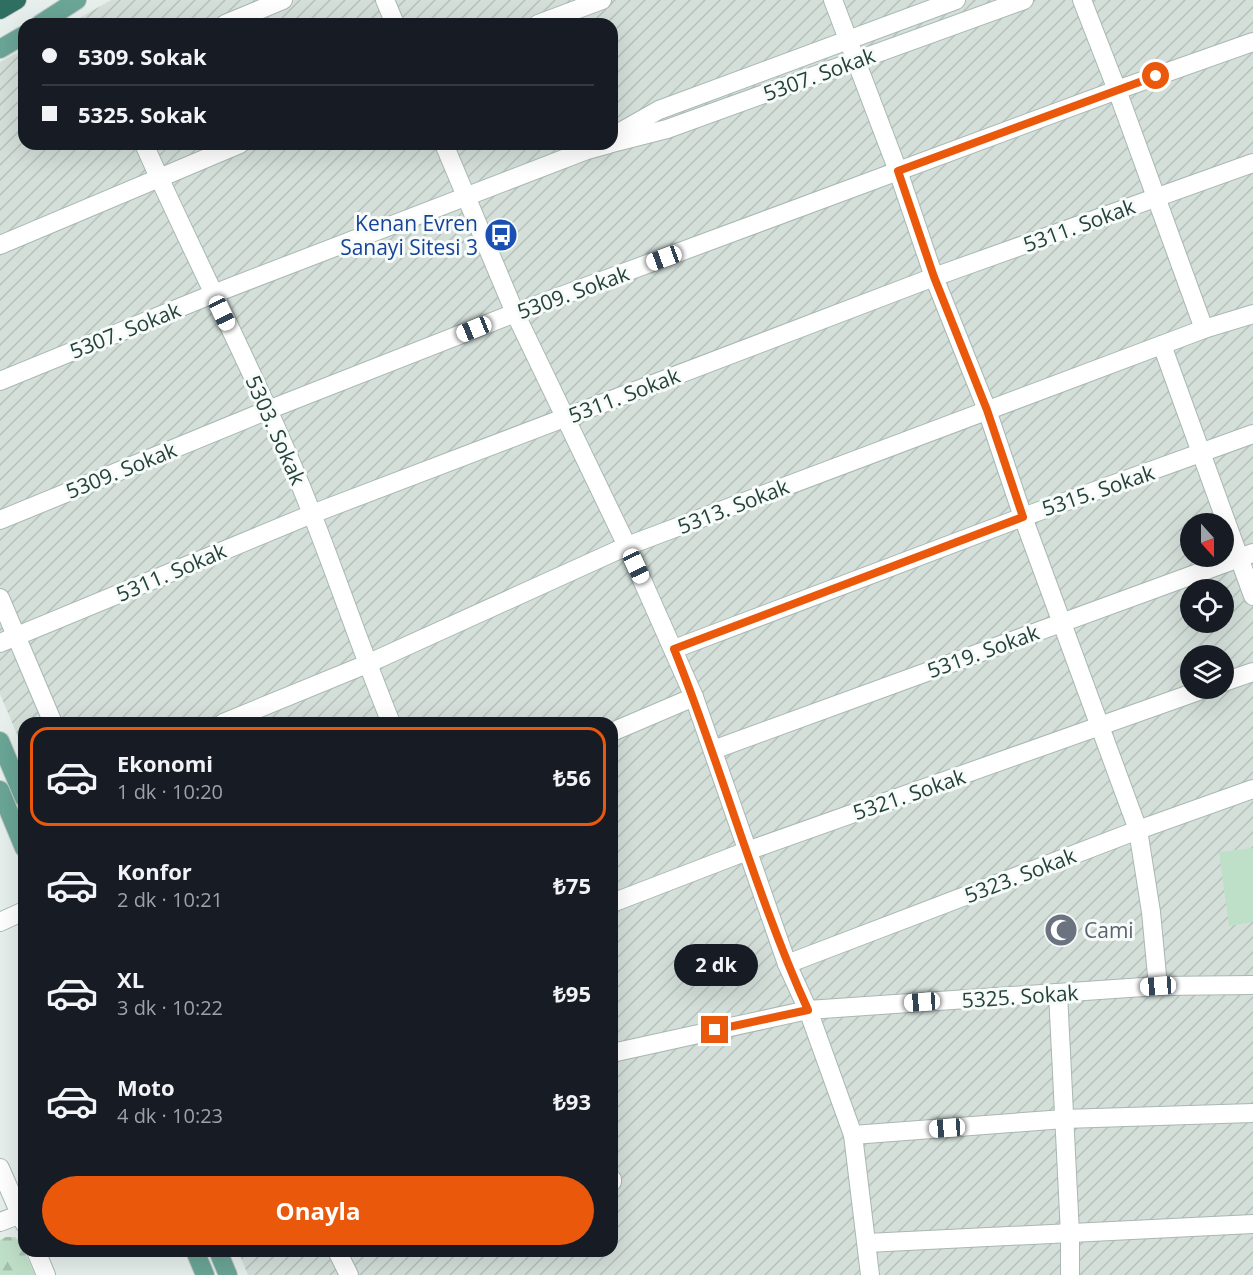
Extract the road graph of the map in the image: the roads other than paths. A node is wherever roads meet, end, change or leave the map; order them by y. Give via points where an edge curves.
1 (17, 0) edge
2 (77, 0) edge
3 (283, 0) edge
4 (385, 0) edge
5 (602, 0) edge
6 (833, 0) edge
7 (957, 0) edge
8 (1024, 0) edge
9 (1082, 0) edge
10 (0, 10) edge
11 (49, 18) edge
12 (240, 18) edge
13 (392, 18) edge
14 (554, 18) edge
15 (18, 38) edge
16 (848, 40) junction
17 (1253, 42) edge
18 (0, 49) edge
19 (855, 62) junction
20 (1117, 90) junction
21 (618, 133) edge
22 (618, 142) edge
23 (147, 150) edge
24 (226, 150) edge
25 (446, 150) edge
26 (584, 150) edge
27 (1253, 163) edge
28 (898, 171) junction
29 (159, 178) junction
30 (465, 196) junction
31 (1156, 197) junction
32 (0, 245) edge
33 (934, 277) junction
34 (213, 294) junction
35 (515, 313) junction
36 (1253, 314) edge
37 (1204, 329) junction
38 (1162, 345) junction
39 (2, 375) edge
40 (268, 410) junction
41 (987, 410) junction
42 (565, 418) junction
43 (1253, 434) edge
44 (1202, 453) junction
45 (312, 514) junction
46 (1023, 517) junction
47 (0, 520) edge
48 (627, 546) junction
49 (1246, 555) edge
50 (1253, 596) edge
51 (0, 598) edge
52 (1062, 622) junction
53 (8, 640) edge
54 (674, 649) junction
55 (367, 664) junction
56 (1253, 672) edge
57 (1234, 679) edge
58 (694, 697) junction
59 (1180, 697) edge
60 (50, 717) edge
61 (238, 717) edge
62 (389, 717) edge
63 (1099, 727) junction
64 (618, 729) edge
65 (0, 741) edge
66 (713, 750) junction
67 (18, 784) edge
68 (1253, 789) edge
69 (0, 790) edge
70 (1138, 830) junction
71 (18, 834) edge
72 (747, 851) junction
73 (618, 901) edge
74 (18, 914) edge
75 (0, 922) edge
76 (787, 964) junction
77 (1253, 985) edge
78 (1158, 986) junction
79 (1059, 993) junction
80 (808, 1010) junction
81 (618, 1052) edge
82 (1253, 1113) edge
83 (1064, 1119) junction
84 (854, 1135) junction
85 (0, 1168) edge
86 (18, 1206) edge
87 (18, 1218) edge
88 (0, 1222) edge
89 (1253, 1224) edge
90 (1070, 1234) junction
91 (867, 1243) junction
92 (38, 1257) edge
93 (198, 1257) edge
94 (220, 1257) edge
95 (340, 1257) edge
96 (46, 1275) edge
97 (205, 1275) edge
98 (228, 1275) edge
99 (349, 1275) edge
100 (870, 1275) edge
101 (1070, 1275) edge

1 - 10 highway
2 - 11 main road
3 - 12 street
4 - 13 street
5 - 14 street
6 - 16 street
7 - 16 street, 5307. Sokak
8 - 19 street, 5307. Sokak
9 - 20 street
15 - 18 main road
16 - 19 street
16 - 21 street, 5307. Sokak via 659,110
17 - 20 street, 5309. Sokak
19 - 22 street, 5307. Sokak via 667,129
19 - 28 street
20 - 28 street, 5309. Sokak
20 - 31 street
23 - 29 street, 5303. Sokak
24 - 29 street
25 - 30 street
26 - 30 street, 5307. Sokak
27 - 31 street, 5311. Sokak
28 - 33 street
28 - 35 street, 5309. Sokak
29 - 32 street
29 - 34 street, 5303. Sokak
30 - 34 street, 5307. Sokak
30 - 35 street
31 - 33 street, 5311. Sokak
31 - 37 street
33 - 41 street
33 - 42 street, 5311. Sokak
34 - 39 street, 5307. Sokak
34 - 40 street, 5303. Sokak
35 - 40 street, 5309. Sokak
35 - 42 street
36 - 37 street, 5313. Sokak
37 - 38 street, 5313. Sokak
38 - 41 street, 5313. Sokak
38 - 44 street
40 - 45 street, 5303. Sokak
40 - 47 street, 5309. Sokak
41 - 46 street
41 - 48 street, 5313. Sokak
42 - 45 street, 5311. Sokak
42 - 48 street
43 - 44 street, 5315. Sokak
44 - 46 street, 5315. Sokak
44 - 49 street
45 - 53 street, 5311. Sokak
45 - 55 street, 5303. Sokak
46 - 52 street
46 - 54 street, 5315. Sokak
48 - 54 street
48 - 55 street, 5313. Sokak
49 - 50 street
49 - 52 street, 5319. Sokak
51 - 53 street
52 - 63 street
52 - 66 street, 5319. Sokak
53 - 60 street
54 - 58 street
55 - 61 street, 5313. Sokak
55 - 62 street, 5303. Sokak
56 - 57 street
58 - 64 street
58 - 66 street
59 - 63 street, 5321. Sokak
63 - 70 street
63 - 72 street, 5321. Sokak
65 - 67 main road
66 - 72 street
68 - 70 street, 5323. Sokak
69 - 71 main road
70 - 76 street, 5323. Sokak
70 - 78 street
72 - 73 street, 5321. Sokak
72 - 76 street
74 - 75 street
76 - 80 street
77 - 78 street, 5325. Sokak
78 - 79 street, 5325. Sokak
79 - 80 street, 5325. Sokak
79 - 83 street
80 - 81 street, 5325. Sokak
80 - 84 street
82 - 83 street
83 - 84 street
83 - 90 street
84 - 91 street
85 - 86 street
87 - 88 street
89 - 90 street
90 - 91 street
90 - 101 street
91 - 100 street
92 - 96 street
93 - 97 main road
94 - 98 main road
95 - 99 street

